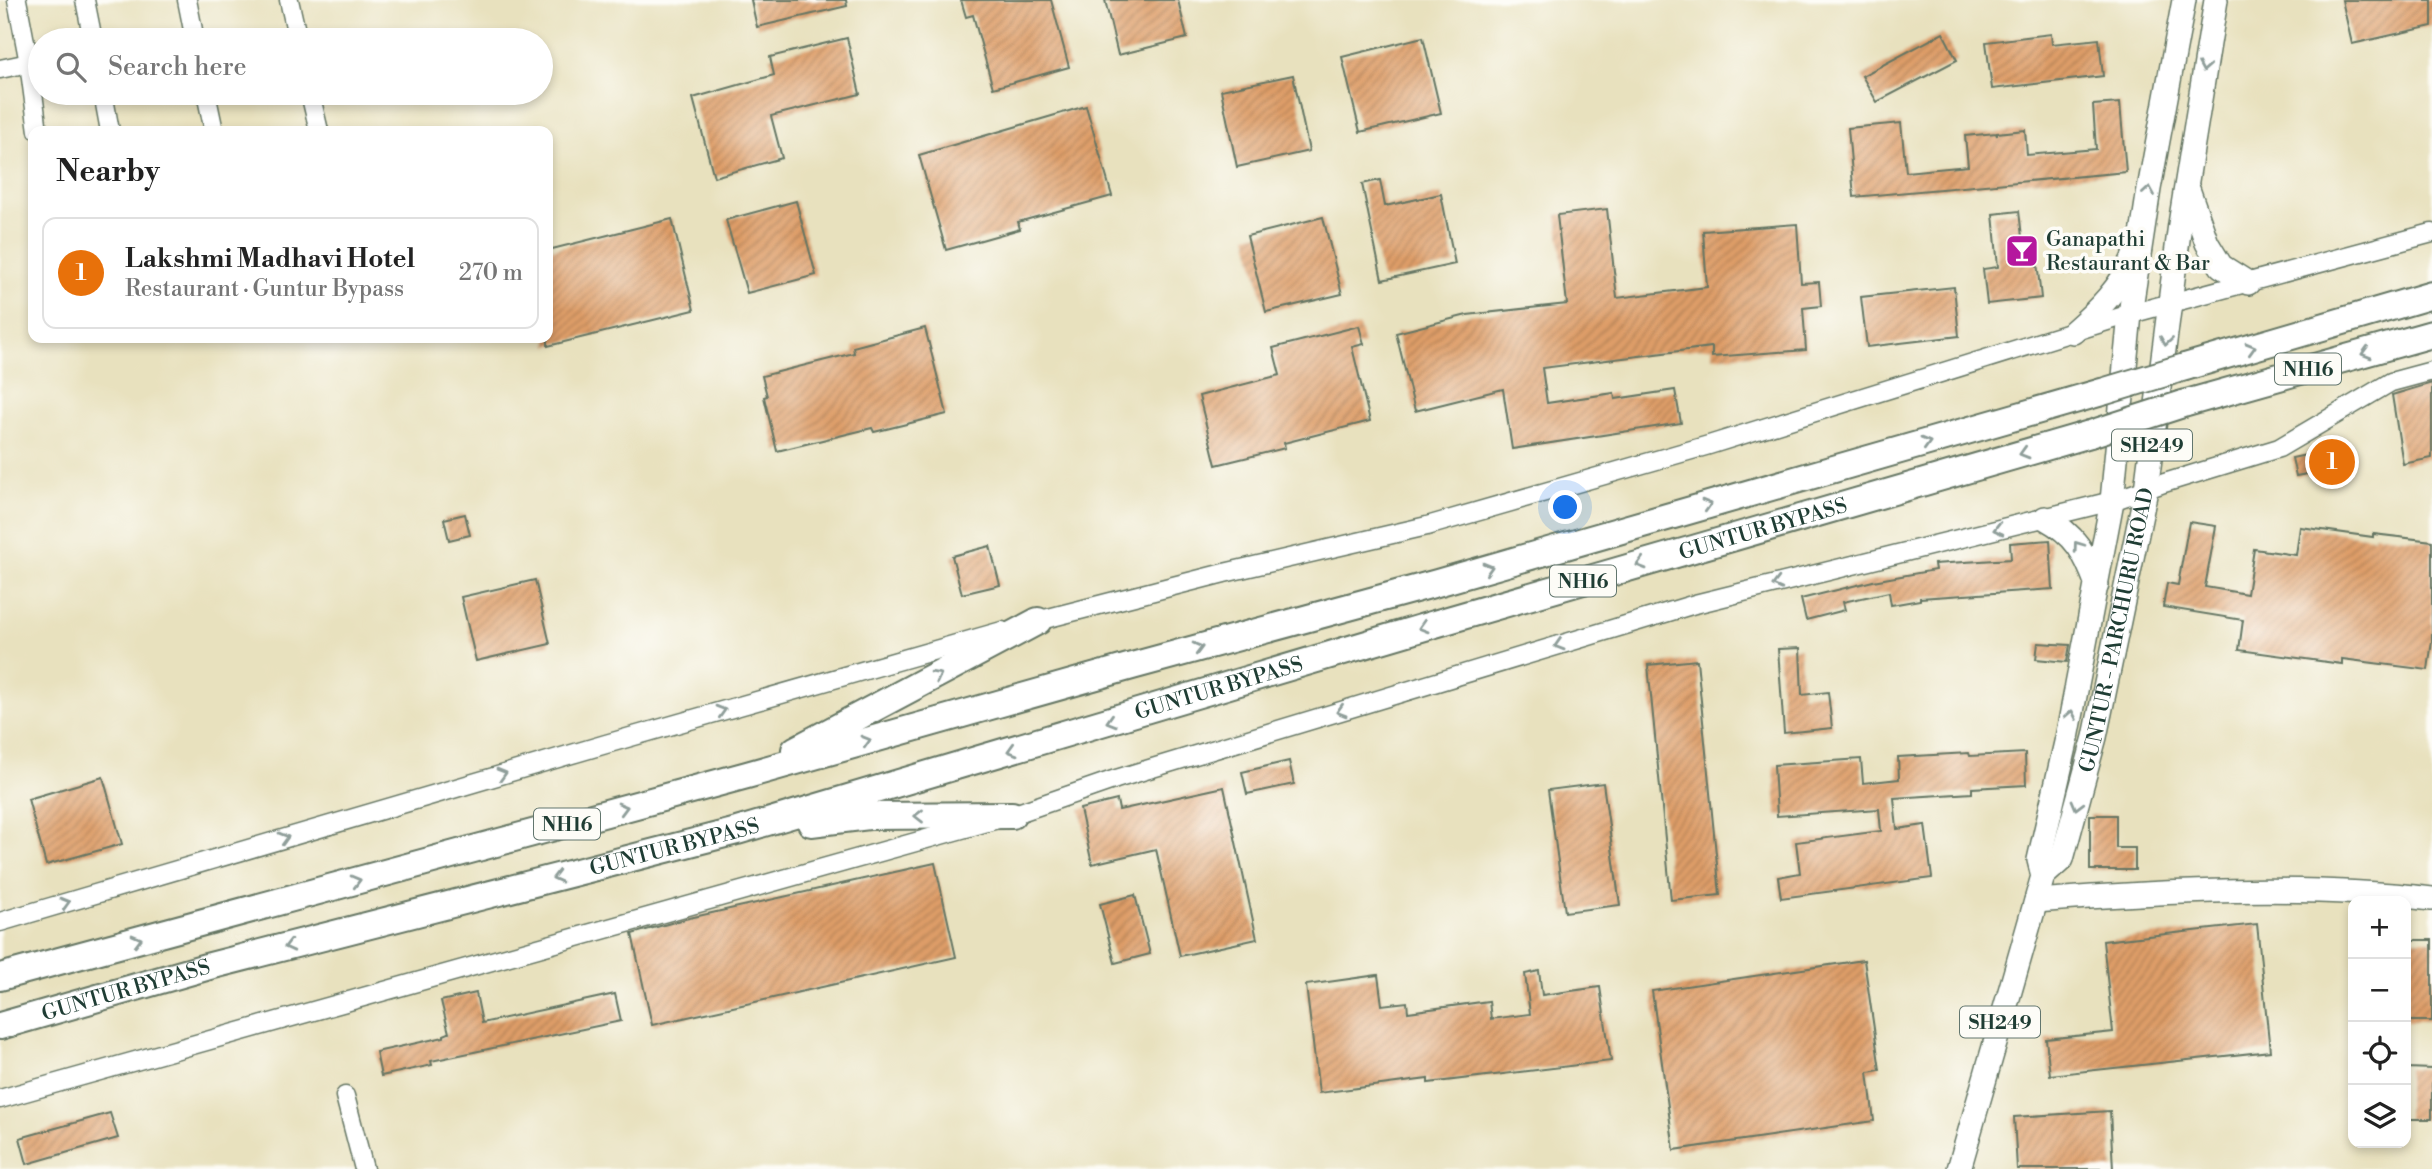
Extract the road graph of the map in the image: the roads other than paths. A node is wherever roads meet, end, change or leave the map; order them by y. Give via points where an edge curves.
1 (16, 0) edge
2 (85, 0) edge
3 (187, 0) edge
4 (289, 0) edge
5 (2184, 0) edge
6 (2216, 0) edge
7 (91, 28) edge
8 (193, 28) edge
9 (295, 28) edge
10 (28, 58) edge
11 (28, 63) edge
12 (0, 69) edge
13 (35, 105) edge
14 (105, 105) edge
15 (209, 105) edge
16 (313, 105) edge
17 (37, 126) edge
18 (109, 126) edge
19 (214, 126) edge
20 (318, 126) edge
21 (2186, 183) junction
22 (2432, 233) edge
23 (2142, 237) junction
24 (2248, 283) junction
25 (2432, 295) edge
26 (2171, 303) junction
27 (2130, 314) junction
28 (2073, 332) junction
29 (2432, 334) edge
30 (2432, 371) edge
31 (2146, 489) junction
32 (2112, 501) junction
33 (2045, 518) junction
34 (2097, 585) junction
35 (1038, 621) junction
36 (747, 775) junction
37 (1012, 815) junction
38 (737, 831) junction
39 (2043, 877) junction
40 (2432, 899) edge
41 (2036, 901) junction
42 (0, 922) edge
43 (0, 977) edge
44 (0, 1026) edge
45 (345, 1096) dead end
46 (0, 1099) edge
47 (364, 1169) edge
48 (1959, 1169) edge

1 - 10 street
2 - 7 street
3 - 8 street
4 - 9 street
23 -> 5 main road, GUNTUR - PARCHURU ROAD
6 -> 21 main road, GUNTUR - PARCHURU ROAD / SH249
11 - 12 street
13 - 17 street
14 - 18 street
15 - 19 street
16 - 20 street
21 - 24 main road via 2207,243 2221,266
21 - 26 main road, GUNTUR - PARCHURU ROAD / SH249
22 - 24 street
23 - 27 main road, GUNTUR - PARCHURU ROAD
23 - 28 main road via 2112,294
24 - 26 street
36 -> 25 highway, GUNTUR BYPASS / NH16, bridge via 1437,583
26 - 27 street
26 -> 31 main road, GUNTUR - PARCHURU ROAD / SH249
27 - 28 street
27 - 32 main road, GUNTUR - PARCHURU ROAD
28 - 35 street via 1696,449 1427,526
29 -> 38 highway, GUNTUR BYPASS / NH16, bridge
30 - 31 street via 2391,382 2279,448
31 - 32 street
31 -> 39 main road, GUNTUR - PARCHURU ROAD / SH249 via 2095,737 2062,859
32 - 33 street
32 - 34 main road, GUNTUR - PARCHURU ROAD / SH249
34 -> 33 main road via 2073,538
33 -> 37 street via 1695,604 1116,779
39 -> 34 main road, GUNTUR - PARCHURU ROAD / SH249 via 2039,860
36 -> 35 highway
42 -> 35 street
43 -> 36 highway, GUNTUR BYPASS / NH16
37 -> 38 highway via 869,816
37 - 46 street
38 -> 44 highway, GUNTUR BYPASS / NH16 via 206,967
39 - 41 main road, GUNTUR - PARCHURU ROAD / SH249
40 - 41 main road via 2241,892
41 - 48 main road, GUNTUR - PARCHURU ROAD / SH249
45 - 47 street

